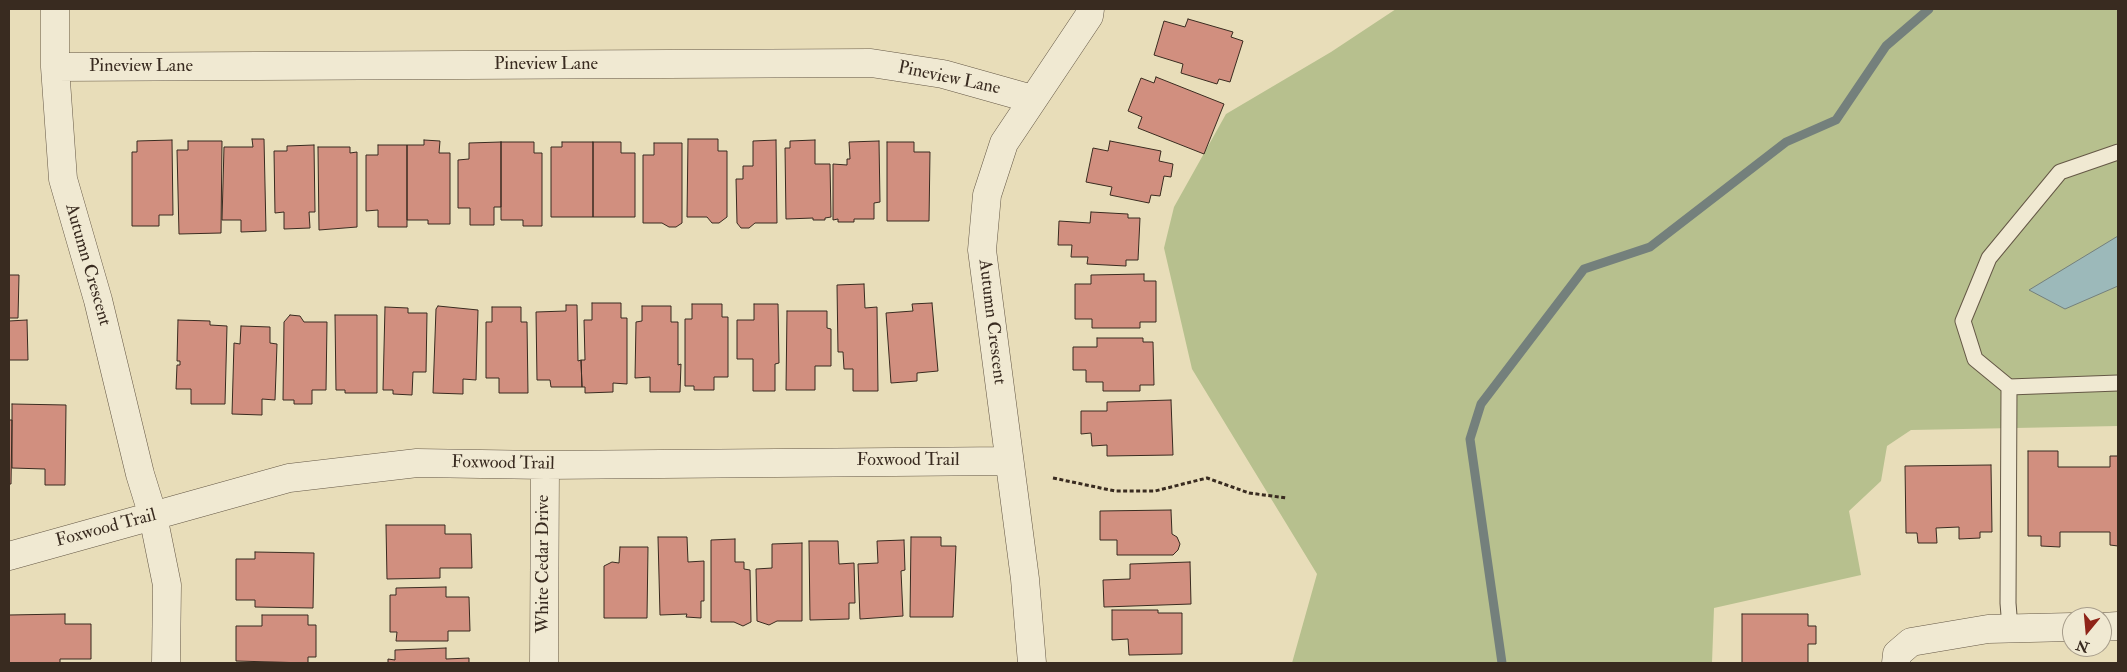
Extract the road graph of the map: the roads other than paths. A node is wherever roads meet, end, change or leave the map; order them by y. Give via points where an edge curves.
1 (55, 9) edge
2 (1090, 9) edge
3 (55, 68) junction
4 (1032, 98) junction
5 (2118, 152) edge
6 (2118, 383) edge
7 (2009, 387) junction
8 (1009, 461) junction
9 (544, 465) junction
10 (153, 516) junction
11 (9, 556) edge
12 (2062, 627) edge
13 (2010, 628) junction
14 (166, 663) edge
15 (544, 663) edge
16 (1032, 663) edge
17 (1896, 663) edge

1 - 3 street, Autumn Crescent
2 - 4 street, Autumn Crescent via 1089,16
3 - 4 street, Pineview Lane via 871,63 943,74
3 - 10 street, Autumn Crescent via 63,179 98,300
4 - 8 street, Autumn Crescent via 1004,143 988,195 982,250
5 - 7 lane via 2060,172 1989,258 1962,321 1975,359
6 - 7 lane
7 - 13 lane
8 - 9 street, Foxwood Trail
8 - 16 street, Autumn Crescent via 1025,579
9 - 10 street, Foxwood Trail via 417,463 289,478
9 - 15 street, White Cedar Drive
10 - 11 street, Foxwood Trail
10 - 14 street, Autumn Crescent via 166,586
12 - 13 street
13 - 17 street via 1910,642 1897,654

